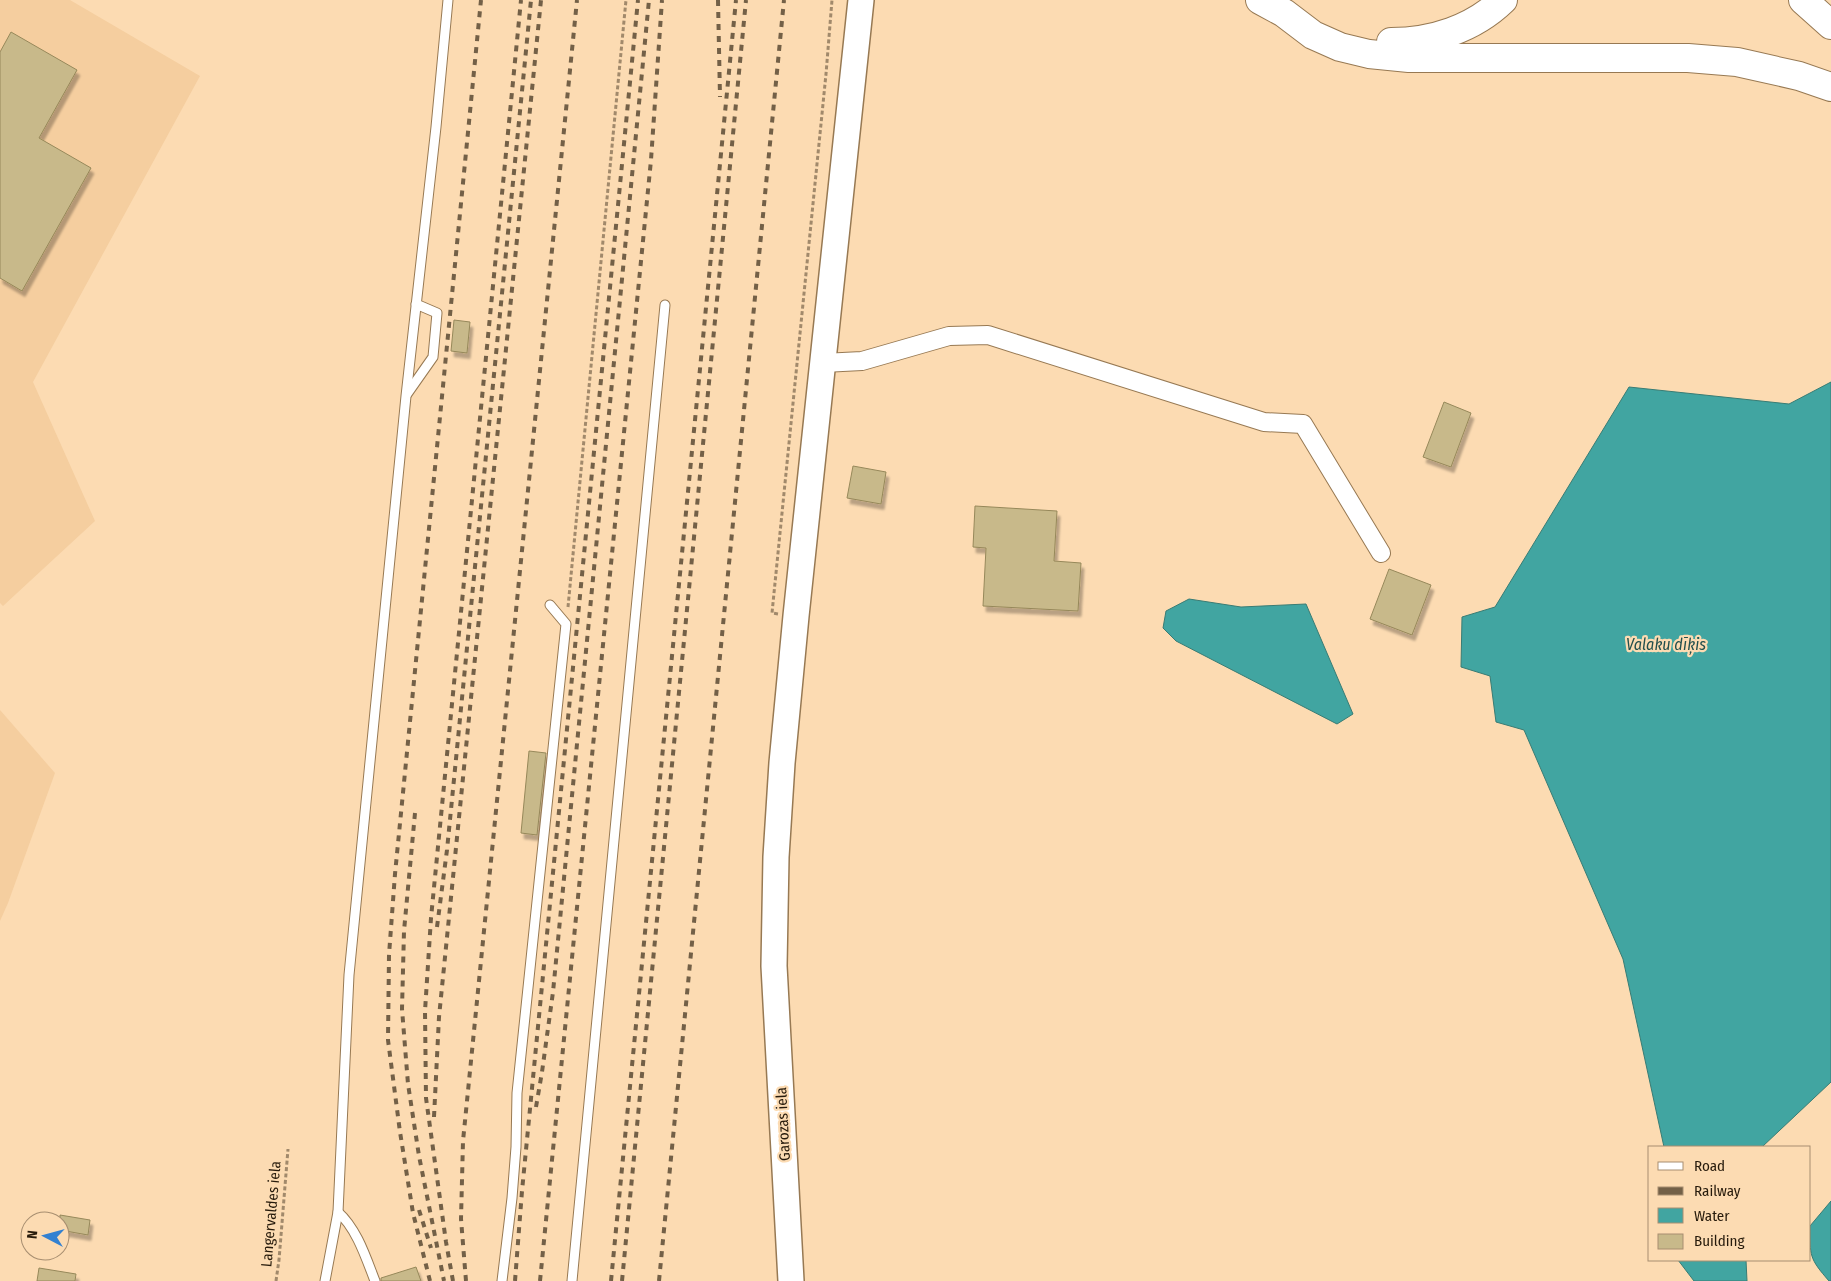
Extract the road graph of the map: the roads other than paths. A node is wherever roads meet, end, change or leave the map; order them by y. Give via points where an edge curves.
1 (448, 0) edge
2 (861, 0) edge
3 (1260, 0) edge
4 (1503, 0) edge
5 (1803, 0) edge
6 (1284, 13) junction
7 (1831, 25) edge
8 (1831, 87) edge
9 (416, 304) junction
10 (665, 305) dead end
11 (823, 363) junction
12 (406, 396) junction
13 (1381, 554) dead end
14 (550, 605) dead end
15 (338, 1212) junction
16 (325, 1281) edge
17 (375, 1281) edge
18 (502, 1281) edge
19 (572, 1281) edge
20 (791, 1281) edge

1 - 9 lane
2 - 11 main road, Garozas iela
3 - 6 highway
4 - 6 highway via 1471,24 1445,35 1410,42 1380,42 1347,36
5 - 7 highway
6 - 8 highway via 1313,34 1340,47 1369,54 1409,58 1688,58 1737,62 1800,76
9 - 12 lane
9 - 12 lane via 436,313 433,357
10 - 19 lane
11 - 13 street via 862,361 949,336 988,335 1264,422 1303,424
11 - 20 main road, Garozas iela via 782,763 776,857 774,966
12 - 15 lane via 349,975
14 - 18 lane via 566,624
15 - 16 lane
15 - 17 lane via 362,1246

